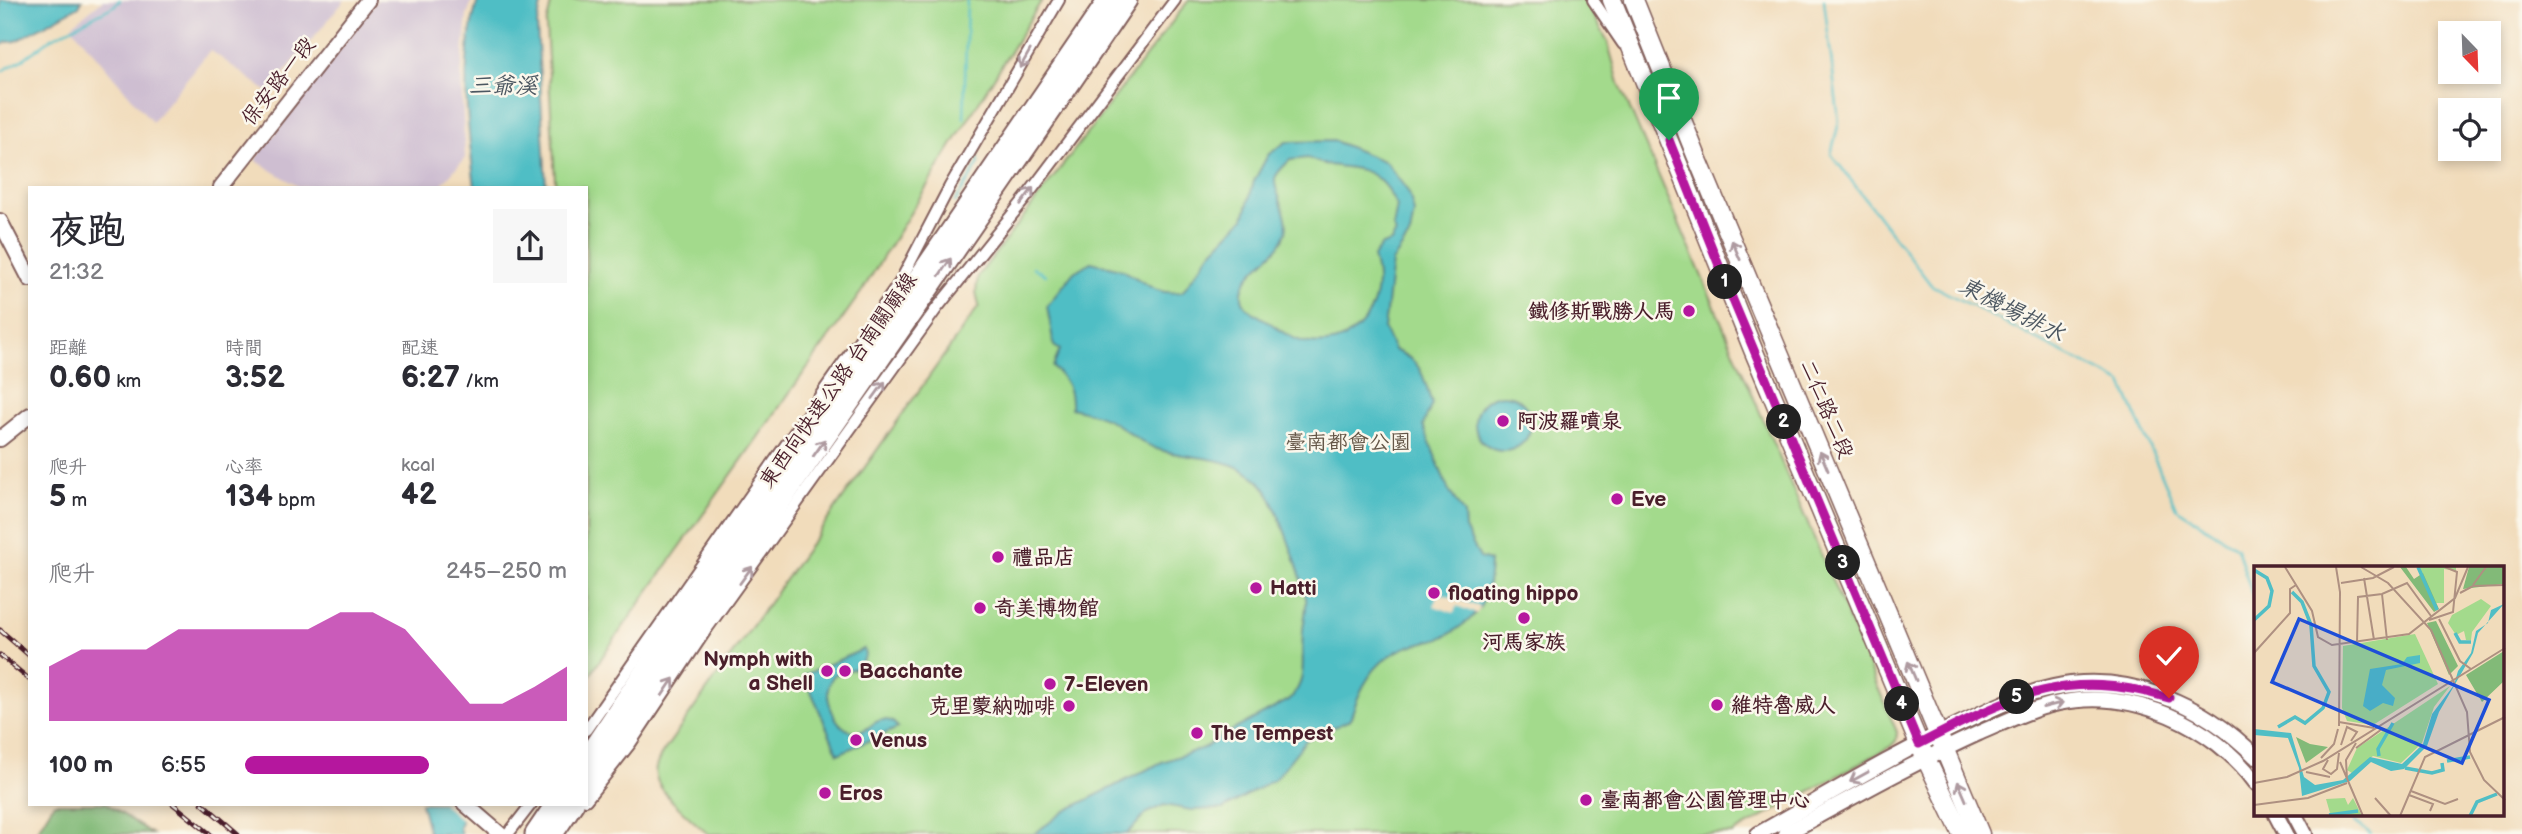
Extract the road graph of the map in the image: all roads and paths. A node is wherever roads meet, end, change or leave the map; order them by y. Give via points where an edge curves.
1 (368, 0) edge
2 (1059, 0) edge
3 (1095, 0) edge
4 (1108, 0) edge
5 (1127, 0) edge
6 (1137, 0) edge
7 (1593, 0) edge
8 (1612, 0) edge
9 (1634, 0) edge
10 (1641, 0) edge
11 (1169, 2) edge
12 (1083, 36) junction
13 (1638, 64) junction
14 (1042, 126) junction
15 (1696, 155) junction
16 (222, 186) edge
17 (0, 221) edge
18 (960, 231) junction
19 (28, 275) edge
20 (918, 295) junction
21 (28, 417) edge
22 (0, 439) edge
23 (689, 619) junction
24 (588, 728) edge
25 (1941, 741) junction
26 (1922, 751) junction
27 (588, 755) edge
28 (2254, 755) edge
29 (2254, 781) edge
30 (588, 782) edge
31 (588, 798) edge
32 (529, 806) edge
33 (554, 806) edge
34 (571, 806) edge
35 (582, 806) edge
36 (469, 807) edge
37 (2277, 816) edge
38 (2296, 816) edge
39 (500, 834) edge
40 (508, 834) edge
41 (535, 834) edge
42 (553, 834) edge
43 (561, 834) edge
44 (1758, 834) edge
45 (1785, 834) edge
46 (1962, 834) edge
47 (1980, 834) edge
48 (2286, 834) edge
49 (2305, 834) edge

1 - 16 street, 保安路一段
2 -> 20 street via 935,214
3 - 12 highway
4 - 12 highway, 東西向快速公路 台南關廟線
5 - 14 highway, 東西向快速公路 台南關廟線
6 - 14 highway
7 - 13 street
8 - 13 main road
9 - 15 main road, 二仁路二段
10 - 15 street via 1697,143
20 -> 11 street via 986,250
12 - 18 highway, 東西向快速公路 台南關廟線
13 - 26 main road
14 - 18 highway, 東西向快速公路 台南關廟線
25 -> 15 main road, 二仁路二段
17 - 19 street
18 - 20 highway, 東西向快速公路 台南關廟線
20 - 23 highway, 東西向快速公路 台南關廟線
23 -> 20 street
21 - 22 street
23 - 24 street
23 - 27 highway, 東西向快速公路 台南關廟線
23 - 30 highway, 東西向快速公路 台南關廟線
31 -> 23 street via 630,744
25 - 26 street
25 - 28 street via 2019,696 2056,686 2097,684 2135,688 2196,710 2221,725
25 -> 29 street via 2062,702 2126,702 2205,734 2231,753
47 -> 25 main road, 二仁路二段
26 -> 44 street
26 - 45 street
26 - 46 main road
32 - 40 street
33 - 41 highway
34 - 42 highway
35 - 43 street
36 - 39 street
37 - 48 street
38 - 49 street

